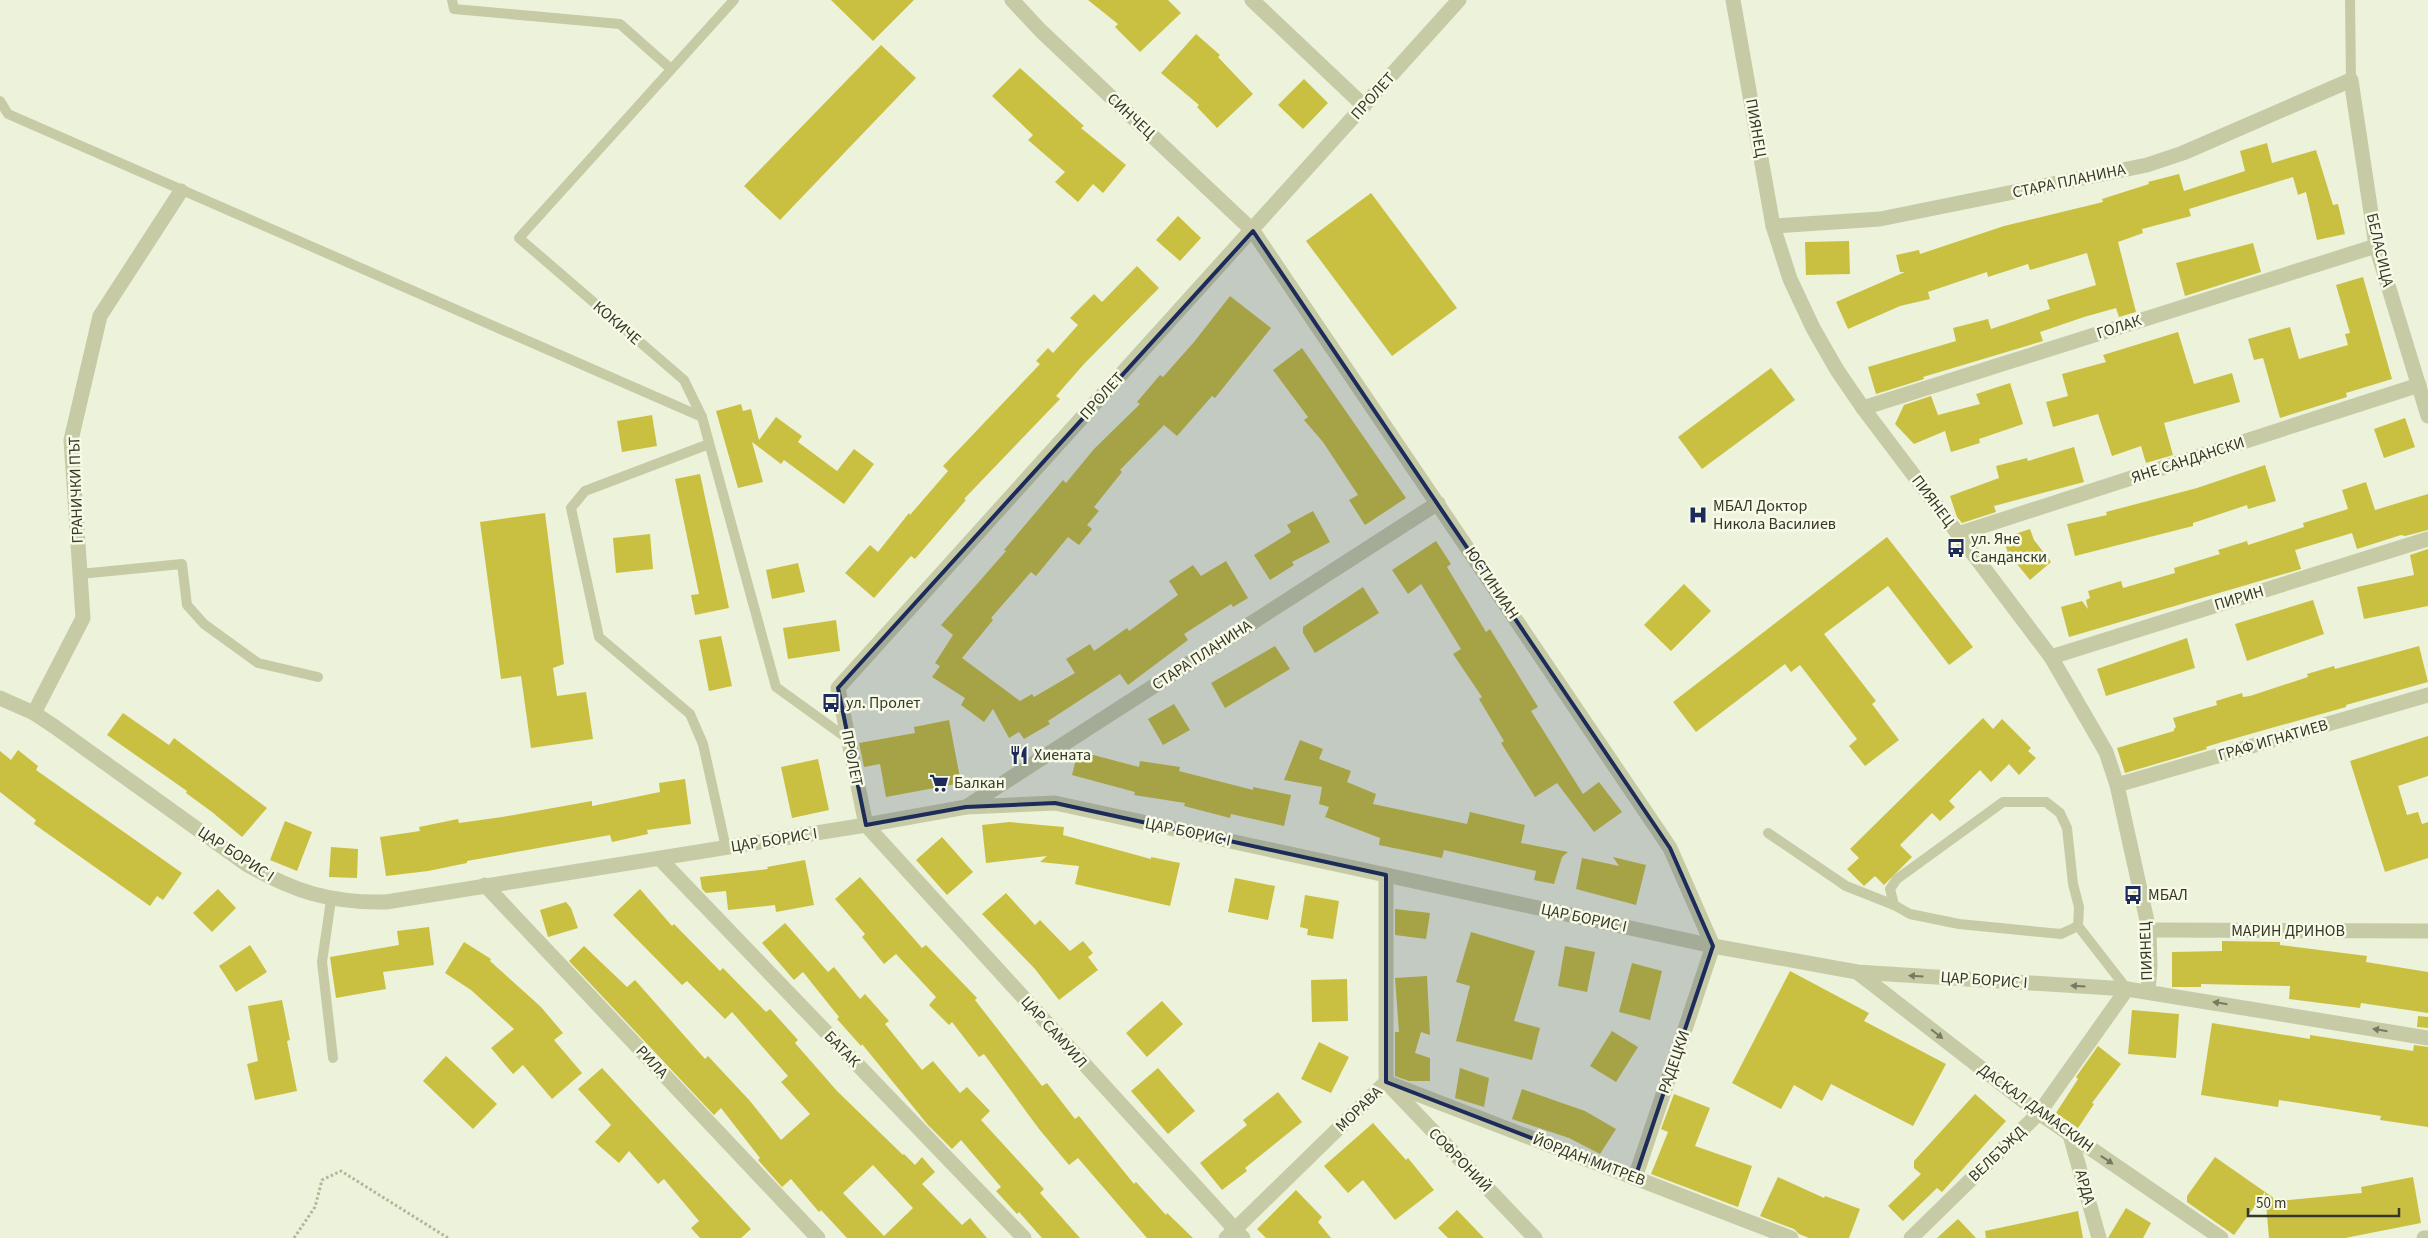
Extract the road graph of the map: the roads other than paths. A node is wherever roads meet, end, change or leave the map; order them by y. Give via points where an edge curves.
1 (452, 0) edge
2 (734, 0) edge
3 (1012, 0) edge
4 (1252, 0) edge
5 (1459, 0) edge
6 (1733, 0) edge
7 (2350, 0) edge
8 (671, 69) junction
9 (2350, 80) junction
10 (0, 101) edge
11 (1364, 106) junction
12 (182, 191) junction
13 (1772, 226) junction
14 (1253, 230) junction
15 (2376, 246) junction
16 (2419, 385) junction
17 (1863, 408) junction
18 (2428, 416) edge
19 (702, 418) junction
20 (709, 444) junction
21 (1438, 503) junction
22 (1958, 534) junction
23 (2428, 539) edge
24 (80, 574) junction
25 (2051, 657) junction
26 (318, 677) dead end
27 (2428, 695) edge
28 (0, 698) edge
29 (34, 713) junction
30 (848, 738) junction
31 (2117, 785) junction
32 (966, 807) junction
33 (866, 825) junction
34 (1768, 834) dead end
35 (726, 848) junction
36 (660, 859) junction
37 (1386, 875) junction
38 (485, 885) junction
39 (331, 900) junction
40 (1894, 905) junction
41 (2078, 926) junction
42 (2148, 930) junction
43 (2428, 931) edge
44 (1713, 946) junction
45 (1856, 972) junction
46 (2126, 989) junction
47 (2148, 991) junction
48 (2428, 1038) edge
49 (333, 1058) dead end
50 (1386, 1082) junction
51 (2039, 1112) junction
52 (2070, 1135) junction
53 (1635, 1178) junction
54 (1234, 1235) edge
55 (818, 1238) edge
56 (1024, 1238) edge
57 (1534, 1238) edge
58 (1791, 1238) edge
59 (1910, 1238) edge
60 (2099, 1238) edge
61 (2221, 1238) edge
62 (2424, 1238) edge
63 (2428, 1238) edge

1 - 8 lane via 454,9 620,24
2 - 8 lane
3 - 14 street, СИНЧЕЦ
4 - 11 street
5 - 11 street, ПРОЛЕТ
6 - 13 street, ПИЯНЕЦ
7 - 9 lane
8 - 19 lane, КОКИЧЕ via 519,238 684,380
9 - 13 street, СТАРА ПЛАНИНА via 2183,154 2147,165 1880,219
9 - 15 street, БЕЛАСИЦА
10 - 12 lane via 8,114
11 - 14 street, ПРОЛЕТ
12 - 19 lane
12 - 24 street, ГРАНИЧКИ ПЪТ via 100,316 71,440
13 - 17 street, ПИЯНЕЦ via 1790,279 1813,328
14 - 21 street, ЮСТИНИАН
14 - 30 street, ПРОЛЕТ via 838,688
15 - 16 street, БЕЛАСИЦА
15 - 17 street, ГОЛАК
16 - 18 street, БЕЛАСИЦА
16 - 22 street, ЯНЕ САНДАНСКИ
17 - 22 street, ПИЯНЕЦ
19 - 20 lane, КОКИЧЕ
20 - 30 lane, КОКИЧЕ via 776,687
20 - 35 lane via 585,491 571,508 600,637 690,714 703,744
21 - 32 street, СТАРА ПЛАНИНА
21 - 44 street, ЮСТИНИАН via 1670,848
22 - 25 street, ПИЯНЕЦ
23 - 25 street, ПИРИН
24 - 26 lane via 182,564 187,605 204,624 258,663
24 - 29 street, ГРАНИЧКИ ПЪТ via 83,618
25 - 31 street, ПИЯНЕЦ via 2106,752
27 - 31 street, ГРАФ ИГНАТИЕВ
28 - 29 street, ЦАР БОРИС I
29 - 39 street, ЦАР БОРИС I via 246,864 275,881
30 - 33 street, ПРОЛЕТ
31 - 42 street, ПИЯНЕЦ
32 - 33 street, ЦАР БОРИС I
32 - 37 street, ЦАР БОРИС I via 1055,803
33 - 35 street, ЦАР БОРИС I
33 - 54 street, ЦАР САМУИЛ
34 - 40 lane via 1846,886
35 - 36 street, ЦАР БОРИС I
36 - 38 street, ЦАР БОРИС I
36 - 56 street, БАТАК
37 - 44 street, ЦАР БОРИС I
37 - 50 street, МОРАВА
38 - 39 street, ЦАР БОРИС I via 386,902
38 - 55 street, РИЛА
39 - 49 lane via 322,962
40 - 41 lane via 1910,914 1960,924 2061,934
40 - 41 lane via 1890,889 1897,879 2003,802 2046,802 2060,812 2067,828 2079,907
41 - 46 lane
42 - 43 street, МАРИН ДРИНОВ
42 - 47 street, ПИЯНЕЦ
44 - 45 street, ЦАР БОРИС I
44 - 53 street, РАДЕЦКИ
46 -> 45 street, ЦАР БОРИС I
45 -> 51 street, ДАСКАЛ ДАМАСКИН
46 - 47 street, ЦАР БОРИС I
46 - 51 street, ВЕЛБЪЖД
48 -> 47 street, ЦАР БОРИС I
50 - 53 street, ЙОРДАН МИТРЕВ
50 - 54 street, МОРАВА
50 - 57 street, СОФРОНИЙ
51 - 52 street, ДАСКАЛ ДАМАСКИН
51 - 59 street, ВЕЛБЪЖД
52 - 60 street, АРДА
52 -> 61 street, ДАСКАЛ ДАМАСКИН
53 - 58 street, ЙОРДАН МИТРЕВ
62 - 63 street

